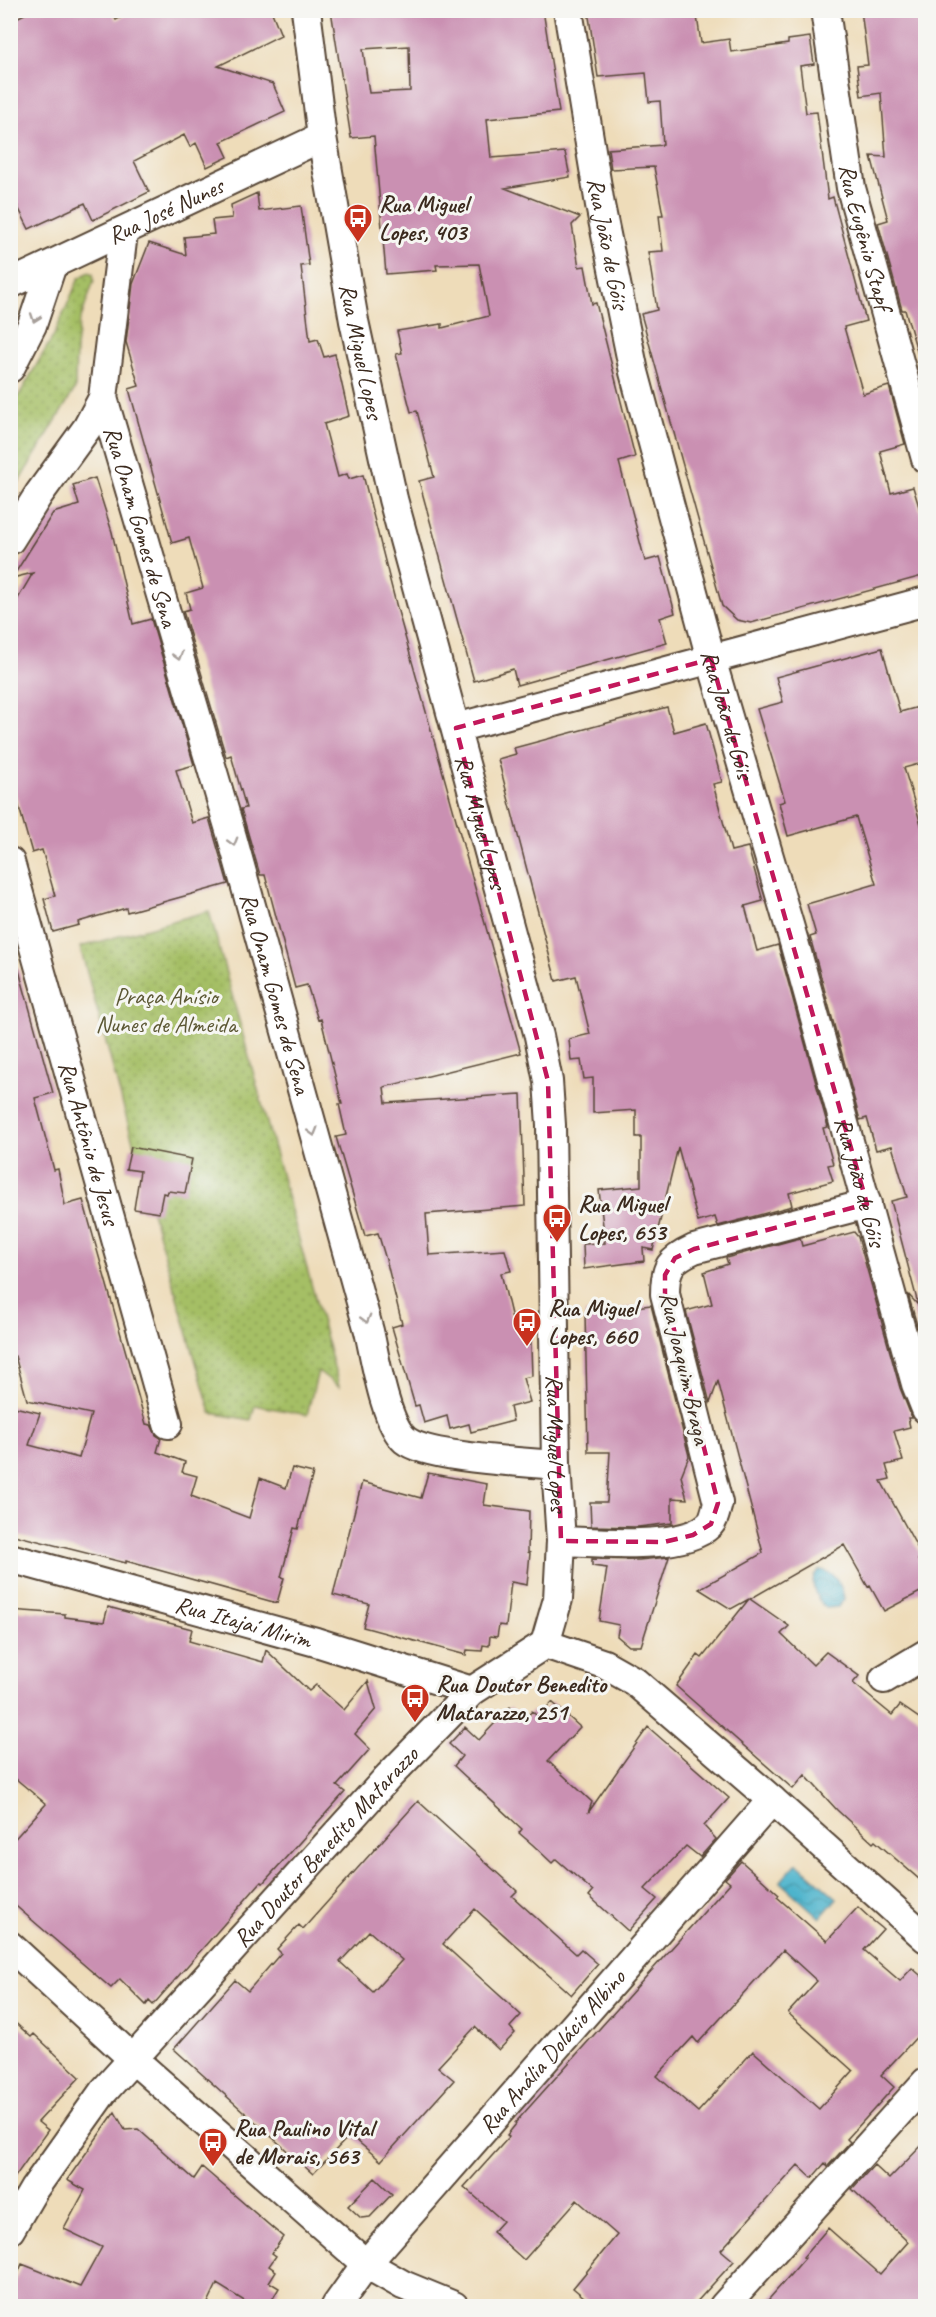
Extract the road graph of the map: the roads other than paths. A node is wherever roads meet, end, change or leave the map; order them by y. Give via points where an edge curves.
1 (306, 10) edge
2 (568, 10) edge
3 (825, 10) edge
4 (322, 137) junction
5 (123, 233) junction
6 (52, 265) junction
7 (10, 284) edge
8 (10, 368) edge
9 (103, 398) junction
10 (926, 459) edge
11 (10, 540) edge
12 (926, 601) edge
13 (711, 659) junction
14 (456, 728) junction
15 (10, 862) edge
16 (867, 1204) junction
17 (926, 1409) edge
18 (168, 1424) dead end
19 (556, 1465) junction
20 (561, 1541) junction
21 (10, 1558) edge
22 (545, 1644) junction
23 (926, 1654) edge
24 (884, 1679) dead end
25 (472, 1691) junction
26 (771, 1800) junction
27 (926, 1938) edge
28 (10, 1946) edge
29 (133, 2059) junction
30 (926, 2082) edge
31 (10, 2230) edge
32 (366, 2264) junction
33 (336, 2307) edge
34 (454, 2307) edge
35 (724, 2307) edge

1 - 4 street, Rua Miguel Lopes
2 - 13 street, Rua João de Góis via 600,205 634,372
3 - 10 street, Rua Eugênio Stapf via 851,189
4 - 5 street, Rua José Nunes
4 - 14 street, Rua Miguel Lopes via 354,321 393,499
5 - 6 street, Rua José Nunes
5 - 9 street
6 - 7 street, Rua José Nunes
6 -> 8 street via 32,325
9 - 11 street via 87,428
9 -> 19 street, Rua Onam Gomes de Sena via 232,837 391,1418 405,1440 421,1448
12 - 13 street
13 - 14 street
13 - 16 street, Rua João de Góis
14 - 19 street, Rua Miguel Lopes via 548,1082
15 - 18 street, Rua Antônio de Jesus
16 - 17 street, Rua João de Góis
16 - 20 street, Rua Joaquim Braga via 694,1249 675,1258 665,1275 665,1294 718,1503 711,1524 693,1535 664,1542
19 - 20 street, Rua Miguel Lopes
20 - 22 street, Rua Miguel Lopes via 558,1599
21 - 25 street, Rua Itajaí Mirim via 316,1641
22 - 25 street, Rua Doutor Benedito Matarazzo
22 - 26 street via 604,1664 634,1681
23 - 24 street
25 - 29 street, Rua Doutor Benedito Matarazzo via 389,1776
26 - 27 street
26 - 32 street, Rua Anália Dolácio Albino
28 - 29 street
29 - 31 street, Rua Doutor Benedito Matarazzo via 96,2102
29 - 32 street
30 - 35 street
32 - 33 street, Rua Anália Dolácio Albino
32 - 34 street

